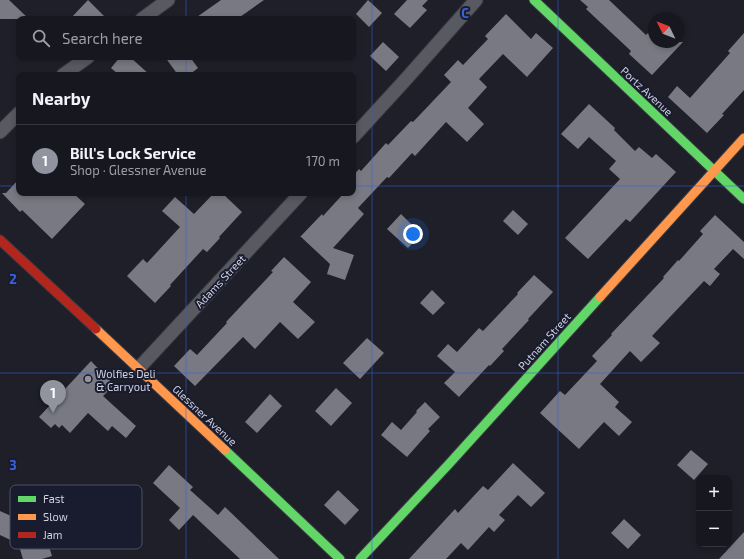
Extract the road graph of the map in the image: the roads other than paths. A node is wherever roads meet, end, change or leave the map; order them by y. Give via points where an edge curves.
1 (168, 0) edge
2 (476, 0) edge
3 (534, 0) edge
4 (146, 16) edge
5 (84, 60) edge
6 (66, 72) edge
7 (16, 116) edge
8 (0, 132) edge
9 (356, 134) edge
10 (744, 138) edge
11 (714, 170) junction
12 (299, 196) edge
13 (744, 199) edge
14 (0, 240) edge
15 (138, 370) junction
16 (340, 559) edge
17 (360, 559) edge

1 - 4 street
2 - 9 street
3 - 11 street, Portz Avenue
5 - 6 street
7 - 8 street
10 - 11 street, Putnam Street
11 - 13 street, Portz Avenue
11 - 17 street, Putnam Street
12 - 15 street, Adams Street
14 - 15 street, Glessner Avenue
15 - 16 street, Glessner Avenue

